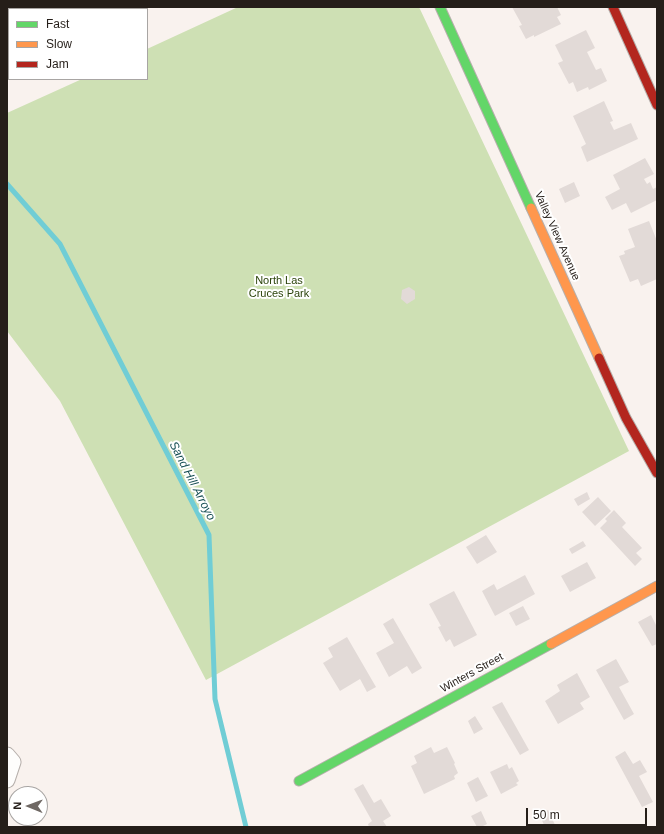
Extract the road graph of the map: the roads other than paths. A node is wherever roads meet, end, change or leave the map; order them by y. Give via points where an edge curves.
1 (440, 7) edge
2 (613, 7) edge
3 (657, 105) edge
4 (657, 473) edge
5 (657, 586) edge
6 (7, 755) edge
7 (7, 780) edge
8 (299, 781) dead end

1 - 4 street, Valley View Avenue via 626,418
2 - 3 street
5 - 8 street, Winters Street
6 - 7 street via 13,762

